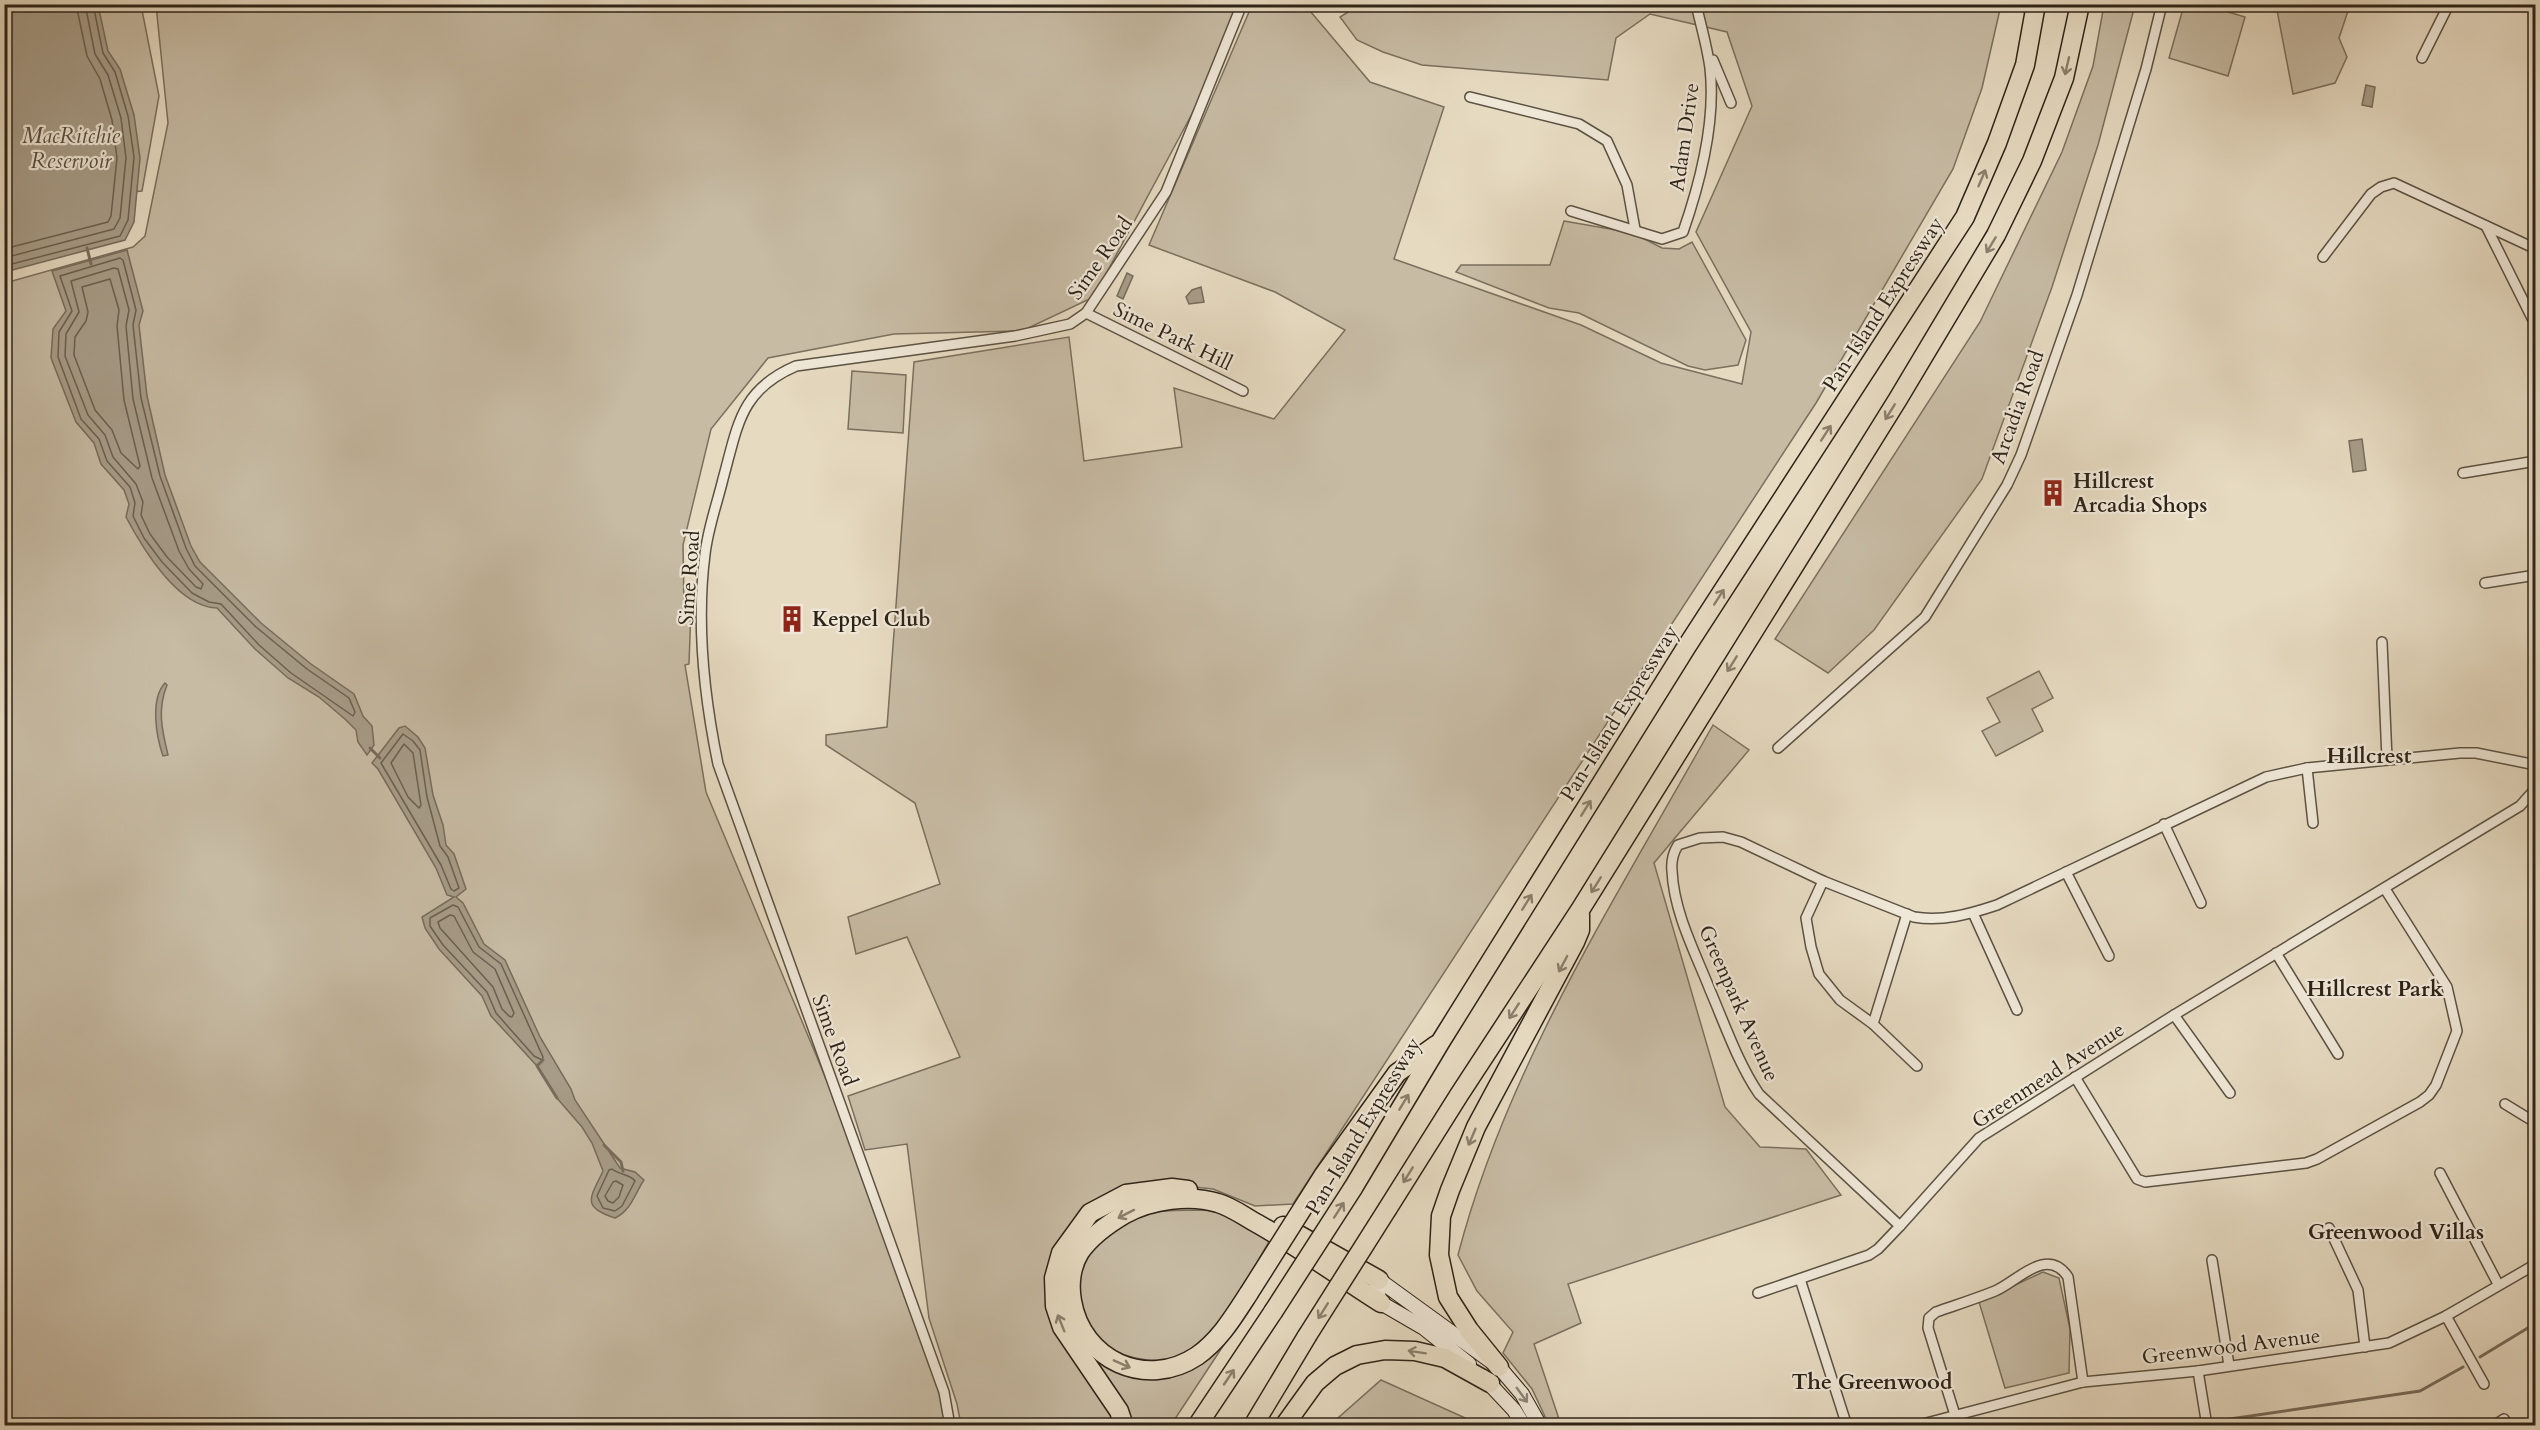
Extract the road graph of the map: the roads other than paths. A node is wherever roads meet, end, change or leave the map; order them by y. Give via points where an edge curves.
1 (1242, 4) edge
2 (1696, 4) edge
3 (2036, 4) edge
4 (2162, 4) edge
5 (2449, 4) edge
6 (2081, 6) edge
7 (1706, 44) junction
8 (2422, 58) dead end
9 (1470, 97) dead end
10 (1731, 103) dead end
11 (1571, 211) dead end
12 (2486, 226) junction
13 (1635, 230) junction
14 (2535, 249) edge
15 (2323, 257) dead end
16 (1086, 313) junction
17 (2535, 326) edge
18 (1243, 391) dead end
19 (2535, 461) edge
20 (2463, 473) dead end
21 (2535, 575) edge
22 (2486, 583) dead end
23 (2382, 642) dead end
24 (1778, 748) dead end
25 (2387, 759) junction
26 (2535, 765) edge
27 (2307, 768) junction
28 (2535, 788) edge
29 (2164, 824) junction
30 (2313, 824) dead end
31 (2066, 872) junction
32 (1823, 880) junction
33 (2385, 889) junction
34 (2201, 903) dead end
35 (1580, 910) junction
36 (1973, 913) junction
37 (1906, 914) junction
38 (2276, 953) junction
39 (2109, 956) dead end
40 (2017, 1010) dead end
41 (2174, 1015) junction
42 (1873, 1024) junction
43 (1441, 1041) junction
44 (2337, 1054) dead end
45 (1917, 1066) dead end
46 (2075, 1077) junction
47 (2230, 1094) dead end
48 (2505, 1104) dead end
49 (2535, 1123) edge
50 (2440, 1173) dead end
51 (1900, 1226) junction
52 (2329, 1228) dead end
53 (2212, 1260) dead end
54 (2535, 1264) edge
55 (1800, 1279) junction
56 (1378, 1280) junction
57 (2498, 1284) junction
58 (1758, 1293) dead end
59 (1381, 1303) junction
60 (2446, 1316) junction
61 (2365, 1347) junction
62 (2229, 1365) junction
63 (2198, 1371) junction
64 (1495, 1375) junction
65 (2083, 1382) junction
66 (2484, 1384) dead end
67 (1955, 1415) junction
68 (2207, 1421) edge
69 (950, 1425) edge
70 (1124, 1425) edge
71 (1197, 1425) edge
72 (1253, 1425) edge
73 (1284, 1425) edge
74 (1524, 1425) edge
75 (1540, 1425) edge
76 (1847, 1425) edge
77 (1915, 1425) edge
78 (2493, 1425) edge
79 (2508, 1425) edge

1 - 16 street, Sime Road via 1166,192
2 - 7 street, Adam Drive
43 -> 3 highway, Pan-Island Expressway via 1687,646 1965,217 2025,65
4 - 24 street, Arcadia Road via 2077,295 2007,485 1925,617
5 - 8 street
6 -> 35 highway via 2064,78 2032,161 1996,235
7 - 10 street, Adam Drive
7 - 13 street, Adam Drive via 1711,95 1707,135 1698,189 1683,232 1662,239
9 - 13 street via 1579,124 1607,141 1627,185
11 - 13 street
12 - 14 street
12 - 15 street via 2394,183 2388,184 2371,195
12 - 17 street
16 - 18 street, Sime Park Hill
16 - 69 street, Sime Road via 1070,324 1015,336 796,366 778,374 760,388 740,419 705,555 703,677 718,764 944,1392
19 - 20 street
21 - 22 street
23 - 25 street
25 - 26 street via 2476,753
25 - 27 street
27 - 29 street via 2265,777
27 - 30 street
28 - 33 street, Greenmead Avenue via 2520,806
29 - 31 street
29 - 34 street
31 - 36 street
31 - 39 street
32 - 37 street
32 - 42 street via 1806,918 1819,974 1840,1000
32 - 51 street, Greenpark Avenue via 1762,850 1723,837 1678,844 1674,853 1672,873 1680,916 1752,1084 1759,1095
33 - 38 street, Greenmead Avenue
33 - 46 street via 2447,987 2457,1031 2436,1085 2420,1102 2318,1159 2145,1182 2137,1179
35 -> 64 highway via 1580,930 1575,942 1476,1127 1441,1216 1439,1255 1448,1297
35 -> 72 highway, bridge
36 - 37 street via 1922,918
36 - 40 street
37 - 42 street
38 - 41 street, Greenmead Avenue
38 - 44 street
41 - 46 street, Greenmead Avenue
41 - 47 street
42 - 45 street
59 -> 43 highway, bridge via 1247,1218 1218,1203 1200,1199 1153,1203 1112,1221 1080,1252 1070,1290 1081,1329 1092,1344 1119,1363 1145,1370 1168,1369 1197,1356 1231,1322 1249,1293 1323,1176 1397,1073
71 -> 43 highway, Pan-Island Expressway, bridge via 1353,1188
46 - 51 street, Greenmead Avenue via 1979,1138
48 - 49 street
50 - 57 street
51 - 55 street, Greenmead Avenue via 1869,1256
52 - 61 street via 2354,1278
53 - 62 street
54 - 57 street, Greenwood Avenue
55 - 58 street, Greenmead Avenue
55 - 76 street
56 - 59 main road via 1376,1289
56 - 64 main road
70 -> 56 highway via 1119,1411 1062,1327 1054,1306 1053,1278 1061,1253 1089,1213 1126,1194 1172,1188 1199,1191 1240,1203
57 - 60 street, Greenwood Avenue
59 - 64 main road
60 - 61 street, Greenwood Avenue via 2397,1341
60 - 66 street
61 - 62 street, Greenwood Avenue
62 - 63 street, Greenwood Avenue
63 - 65 street, Greenwood Avenue
63 - 68 street
64 -> 73 highway via 1415,1351 1385,1350 1357,1355 1335,1366 1315,1383
64 - 74 main road
64 -> 75 main road via 1522,1394
65 - 67 street, Greenwood Avenue
65 - 67 street via 2068,1277 2058,1266 2036,1266 1997,1290 1929,1318 1928,1328
67 - 77 street, Greenwood Avenue
78 - 79 street via 2504,1419

